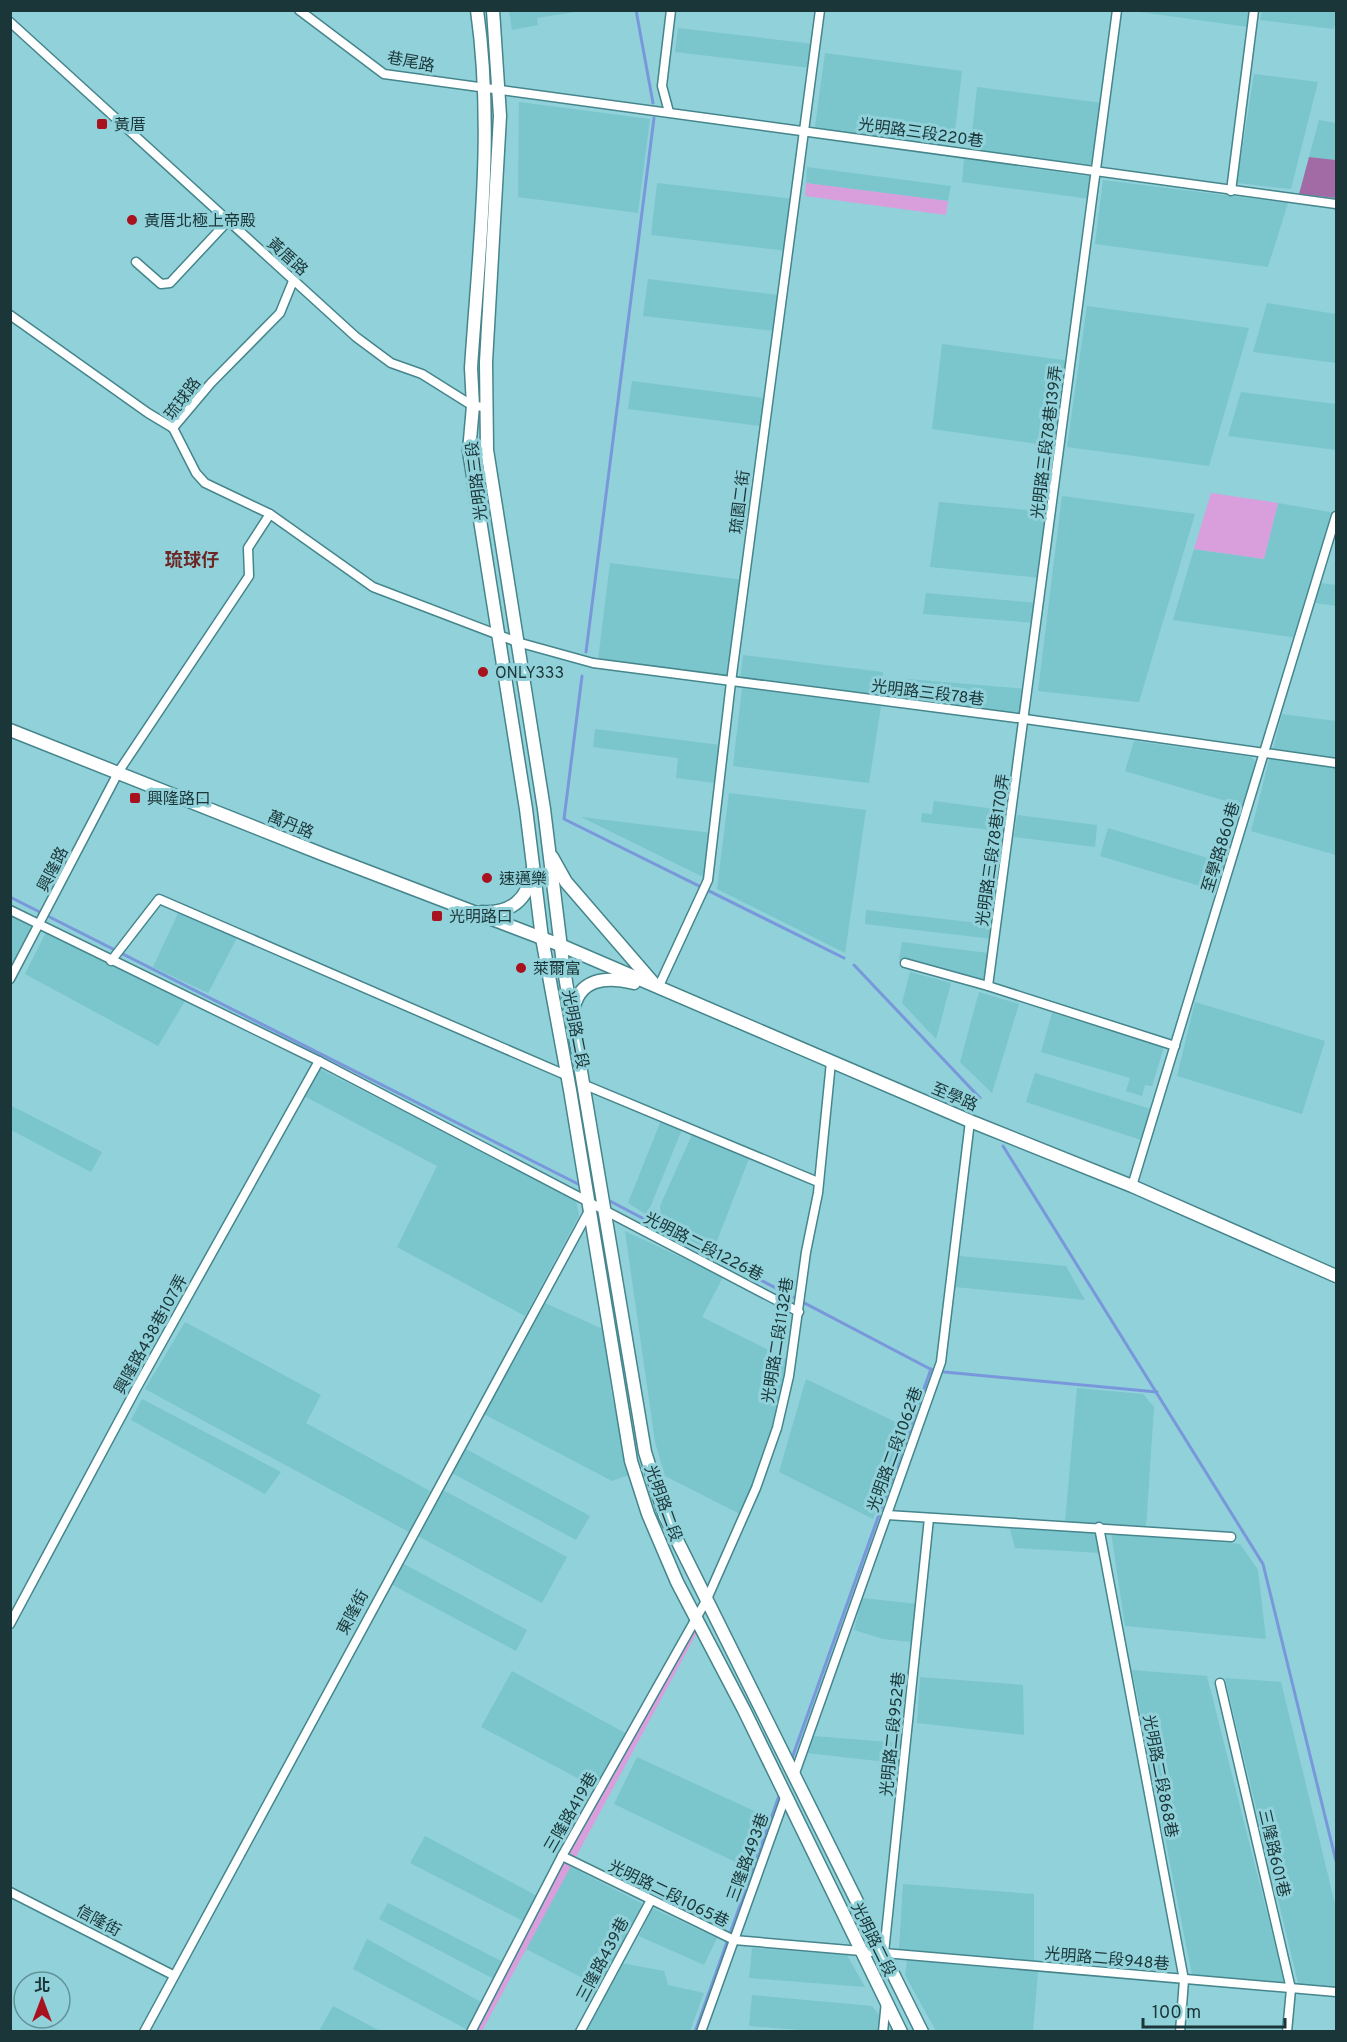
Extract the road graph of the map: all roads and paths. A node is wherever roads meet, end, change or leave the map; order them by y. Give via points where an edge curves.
1 (299, 10) edge
2 (477, 10) edge
3 (493, 10) edge
4 (671, 10) edge
5 (820, 10) edge
6 (1117, 10) edge
7 (1254, 10) edge
8 (10, 22) edge
9 (486, 88) junction
10 (500, 92) junction
11 (669, 112) junction
12 (803, 132) junction
13 (1096, 170) junction
14 (1231, 190) junction
15 (1336, 204) edge
16 (227, 222) junction
17 (136, 262) dead end
18 (293, 281) junction
19 (10, 315) edge
20 (473, 406) junction
21 (487, 407) junction
22 (173, 428) junction
23 (270, 514) junction
24 (1336, 516) edge
25 (498, 635) junction
26 (518, 642) junction
27 (731, 682) junction
28 (1025, 719) junction
29 (10, 730) edge
30 (1264, 754) junction
31 (1336, 763) edge
32 (119, 771) junction
33 (549, 850) junction
34 (532, 856) junction
35 (10, 910) edge
36 (473, 912) junction
37 (43, 918) junction
38 (542, 938) junction
39 (560, 945) junction
40 (116, 955) junction
41 (905, 963) dead end
42 (10, 979) edge
43 (988, 986) junction
44 (658, 988) junction
45 (572, 1016) junction
46 (1175, 1046) junction
47 (318, 1061) junction
48 (831, 1062) junction
49 (568, 1076) junction
50 (585, 1085) junction
51 (970, 1121) junction
52 (818, 1182) junction
53 (1132, 1186) junction
54 (595, 1207) junction
55 (1336, 1276) edge
56 (799, 1312) junction
57 (887, 1515) junction
58 (929, 1518) junction
59 (1099, 1527) junction
60 (1231, 1537) dead end
61 (701, 1609) junction
62 (10, 1624) edge
63 (1220, 1683) dead end
64 (794, 1776) junction
65 (786, 1795) junction
66 (562, 1856) junction
67 (10, 1892) edge
68 (651, 1900) junction
69 (731, 1939) junction
70 (861, 1950) junction
71 (879, 1952) junction
72 (173, 1975) junction
73 (1184, 1980) junction
74 (1291, 1989) junction
75 (1336, 1992) edge
76 (886, 2001) junction
77 (144, 2031) edge
78 (471, 2031) edge
79 (580, 2031) edge
80 (701, 2031) edge
81 (883, 2031) edge
82 (901, 2031) edge
83 (922, 2031) edge
84 (1179, 2031) edge
85 (1287, 2031) edge

1 - 9 street, 巷尾路 via 384,74
2 - 9 street, 光明路三段
3 - 10 street, 光明路三段
4 - 11 street via 662,86
5 - 12 street, 琉園二街
6 - 13 street, 光明路三段78巷139弄
7 - 14 street
8 - 16 street, 黃厝路
9 - 10 street, 巷尾路
9 - 20 street, 光明路三段 via 471,368
10 - 11 street, 光明路三段220巷
10 - 21 street, 光明路三段
11 - 12 street, 光明路三段220巷
12 - 13 street, 光明路三段220巷
12 - 27 street, 琉園二街
13 - 14 street, 光明路三段220巷
13 - 28 street, 光明路三段78巷139弄
14 - 15 street, 光明路三段220巷
16 - 17 street via 170,283 161,284
16 - 18 street, 黃厝路
18 - 20 street, 黃厝路 via 391,363 422,374
18 - 22 street, 琉球路 via 280,313
19 - 22 street
20 - 21 street, 黃厝路
20 - 25 street, 光明路三段 via 469,451
21 - 26 street, 光明路三段 via 489,476
22 - 23 street, 琉球路 via 196,473 206,483
23 - 25 street, 琉球路 via 373,588
23 - 32 street via 248,548 249,576
24 - 30 street, 至學路860巷
25 - 26 street, 琉球路
25 - 34 street, 光明路三段
26 - 27 street, 光明路三段78巷 via 593,663
26 - 33 street, 光明路三段
27 - 28 street, 光明路三段78巷
27 - 44 street, 琉園二街 via 708,880
28 - 30 street, 光明路三段78巷
28 - 43 street, 光明路三段78巷170弄
29 - 32 street, 萬丹路
30 - 31 street, 光明路三段78巷
30 - 46 street, 至學路860巷
32 - 36 street, 萬丹路
32 - 37 street, 興隆路
33 - 39 street, 光明路三段
33 - 44 street via 566,882
34 - 36 street via 531,878 524,895 512,908 495,913
34 - 38 street, 光明路三段
35 - 37 street, 光明路二段1226巷
36 - 38 street, 萬丹路
37 - 40 street, 光明路二段1226巷
37 - 42 street, 興隆路
38 - 39 street, 萬丹路
38 - 49 street, 光明路二段
39 - 44 street, 至學路
39 - 45 street, 光明路二段
40 - 47 street, 光明路二段1226巷
40 - 49 street via 159,899
41 - 43 street
43 - 46 street
44 - 45 street via 604,978 580,994
44 - 48 street, 至學路
45 - 50 street, 光明路二段
46 - 53 street, 至學路860巷
47 - 54 street, 光明路二段1226巷
47 - 62 street, 興隆路438巷107弄
48 - 51 street, 至學路
48 - 52 street, 光明路二段1132巷
49 - 54 street, 光明路二段
50 - 52 street
50 - 54 street, 光明路二段
51 - 53 street, 至學路
51 - 57 street, 光明路二段1062巷 via 941,1362
52 - 56 street, 光明路二段1132巷
53 - 55 street, 至學路
54 - 56 street, 光明路二段1226巷
54 - 61 street, 光明路二段 via 645,1452
54 - 61 street, 光明路二段 via 631,1461 648,1514
54 - 72 street, 東隆街
56 - 61 street, 光明路二段1132巷 via 777,1428 744,1518
57 - 58 street
57 - 64 street, 光明路二段1062巷
58 - 59 street
58 - 71 street, 光明路二段952巷
59 - 60 street
59 - 73 street, 光明路二段868巷
61 - 64 street, 光明路二段
61 - 65 street, 光明路二段
61 - 66 street, 三隆路419巷
63 - 74 street, 三隆路601巷
64 - 71 street, 光明路二段
65 - 69 street, 三隆路493巷
65 - 70 street, 光明路二段
66 - 68 street, 光明路二段1065巷
66 - 78 street, 三隆路419巷
67 - 72 street, 信隆街
68 - 69 street, 光明路二段1065巷
68 - 79 street, 三隆路439巷
69 - 70 street, 光明路二段1065巷
69 - 80 street, 三隆路493巷
70 - 71 street, 光明路二段1065巷
70 - 76 street, 光明路二段
71 - 73 street, 光明路二段948巷
71 - 83 street, 光明路二段
72 - 77 street, 東隆街
73 - 74 street, 光明路二段948巷
73 - 84 street, 光明路二段868巷
74 - 75 street, 光明路二段948巷
74 - 85 street, 三隆路601巷
76 - 81 street
76 - 82 street, 光明路二段

